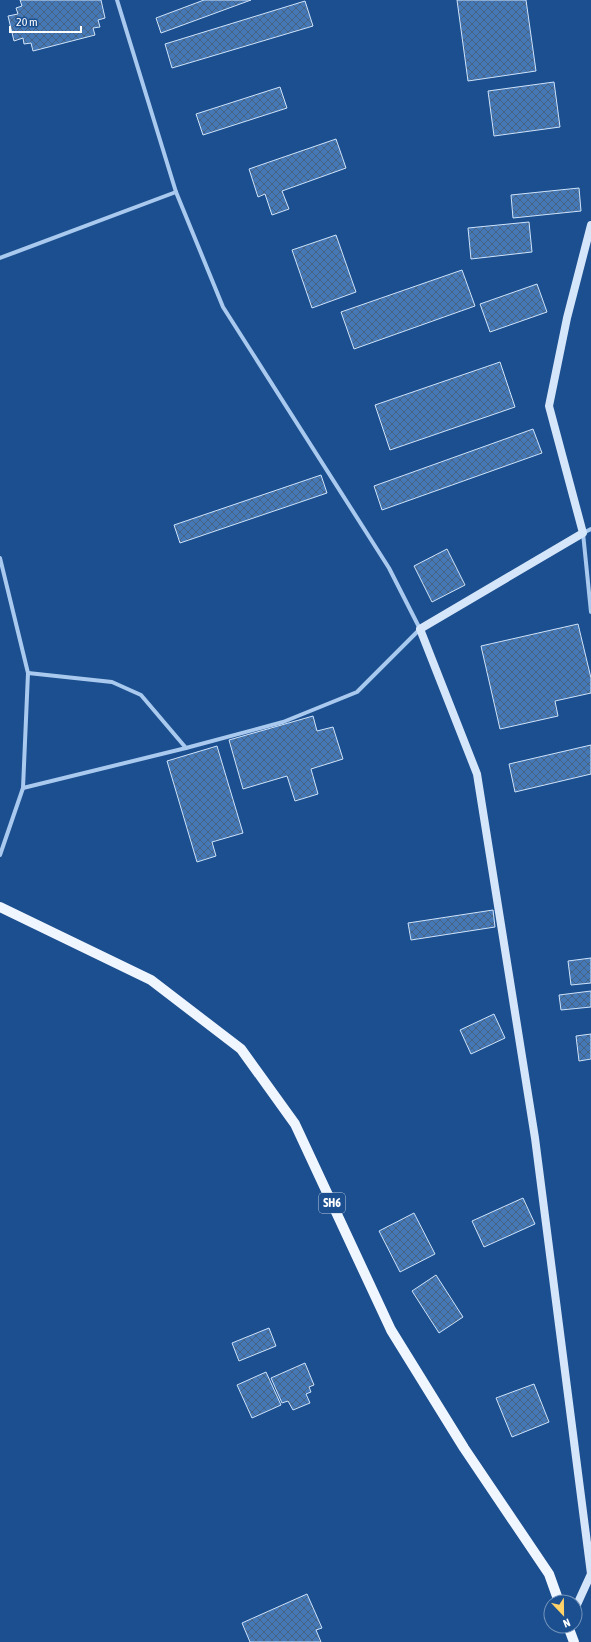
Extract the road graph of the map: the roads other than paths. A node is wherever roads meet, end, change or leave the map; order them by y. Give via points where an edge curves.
1 (117, 0) edge
2 (176, 192) junction
3 (591, 225) edge
4 (0, 258) edge
5 (587, 531) edge
6 (0, 558) edge
7 (591, 612) edge
8 (420, 629) junction
9 (28, 673) junction
10 (186, 748) junction
11 (23, 788) junction
12 (0, 855) edge
13 (0, 907) edge
14 (556, 1594) edge
15 (582, 1594) edge

1 - 2 street
2 - 4 street
2 - 8 street via 223,307 389,568
3 - 5 street via 567,318 549,406
5 - 7 street
5 - 8 street
6 - 9 street
8 - 10 street via 357,692 283,722
8 - 15 street via 477,774 535,1138 591,1574
9 - 10 street via 112,682 141,695
9 - 11 street
10 - 11 street
11 - 12 street
13 - 14 main road, SH6 via 152,980 241,1049 295,1124 391,1330 464,1448 549,1574

